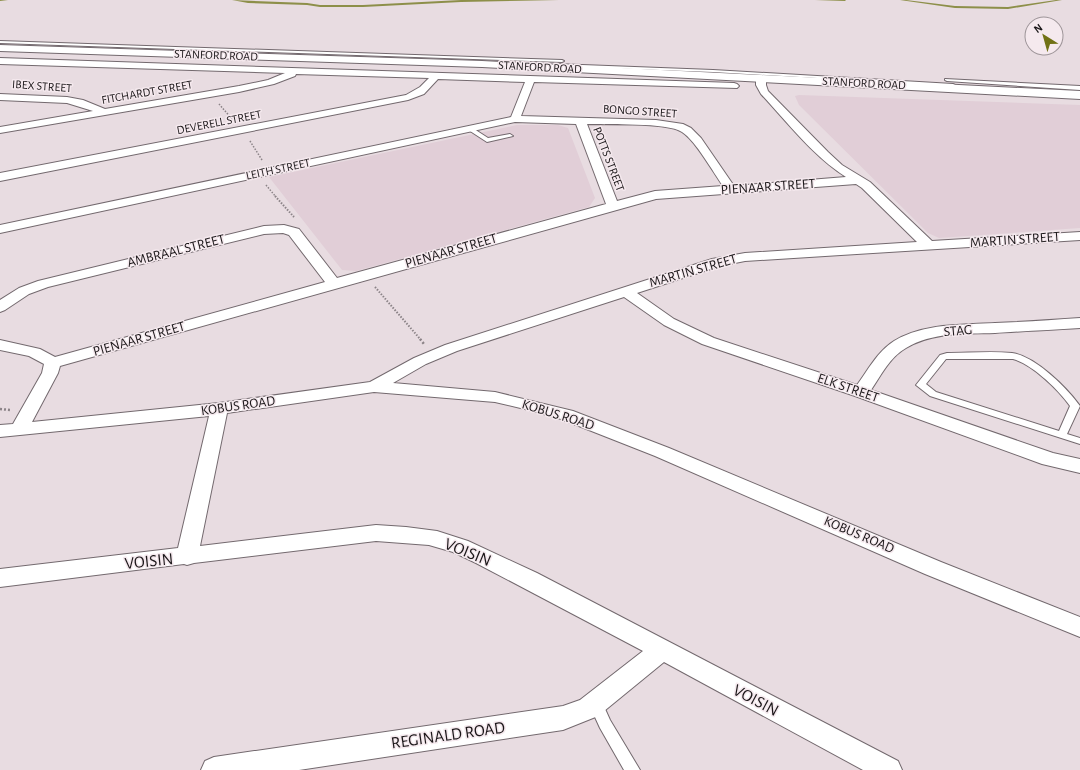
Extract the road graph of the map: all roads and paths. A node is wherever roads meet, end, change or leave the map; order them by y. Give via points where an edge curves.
1 (0, 41) edge
2 (0, 47) edge
3 (0, 61) edge
4 (296, 71) junction
5 (435, 76) junction
6 (761, 78) junction
7 (531, 79) junction
8 (734, 86) dead end
9 (1080, 87) edge
10 (1080, 94) edge
11 (0, 97) edge
12 (103, 112) junction
13 (515, 118) junction
14 (580, 120) junction
15 (469, 128) junction
16 (0, 130) edge
17 (510, 136) dead end
18 (257, 174) junction
19 (0, 177) edge
20 (858, 180) junction
21 (731, 190) junction
22 (613, 207) junction
23 (0, 228) edge
24 (294, 232) junction
25 (1080, 236) edge
26 (928, 246) junction
27 (366, 276) junction
28 (334, 284) junction
29 (625, 291) junction
30 (0, 307) edge
31 (1080, 323) edge
32 (0, 345) edge
33 (434, 355) junction
34 (52, 363) junction
35 (374, 387) junction
36 (861, 392) junction
37 (0, 409) edge
38 (219, 409) junction
39 (10, 410) dead end
40 (19, 429) junction
41 (0, 431) edge
42 (1062, 435) junction
43 (1080, 441) edge
44 (1080, 466) edge
45 (187, 557) junction
46 (0, 578) edge
47 (1080, 627) edge
48 (662, 650) junction
49 (596, 703) junction
50 (214, 770) edge
51 (633, 770) edge
52 (889, 770) edge

1 - 9 main road, STANFORD ROAD via 498,56 765,68
2 - 6 main road, STANFORD ROAD via 482,64
2 - 10 lane via 693,70
3 - 4 street, STANFORD ROAD
4 - 5 street, STANFORD ROAD
4 - 12 street, FITCHARDT STREET via 271,82
5 - 7 street, STANFORD ROAD
5 - 19 street, DEVERELL STREET via 423,91 408,97
6 - 10 main road, STANFORD ROAD
6 - 20 street via 764,92 794,124 838,167
7 - 8 street, STANFORD ROAD
7 - 13 street
11 - 12 street, IBEX STREET via 74,101
12 - 16 street, FITCHARDT STREET
13 - 14 street, BONGO STREET
13 - 15 street, LEITH STREET
14 - 21 street, BONGO STREET via 670,124 685,128 697,140
14 - 22 street, POTTS STREET
15 - 17 lane via 487,140
15 - 18 street, LEITH STREET
18 - 23 street, LEITH STREET
18 - 24 path via 298,222
20 - 21 street, PIENAAR STREET
20 - 26 street
21 - 22 street, PIENAAR STREET via 662,194
22 - 27 street, PIENAAR STREET
24 - 28 street
24 - 30 street, AMBRAAL STREET via 284,229 264,230 43,284 24,291
25 - 26 street, MARTIN STREET
26 - 29 street, MARTIN STREET via 731,258
27 - 28 street, PIENAAR STREET
27 - 33 path
28 - 34 street, PIENAAR STREET
29 - 33 street, MARTIN STREET
29 - 36 street, ELK STREET via 669,322 697,336
31 - 36 street, STAG via 953,331 912,339 889,353
32 - 34 street via 33,353 47,358
33 - 35 street, MARTIN STREET
34 - 40 street via 50,373
35 - 38 street, KOBUS ROAD
35 - 47 street, KOBUS ROAD via 495,397 567,415 662,452 933,568
36 - 44 street, ELK STREET via 1049,459
37 - 39 path
38 - 40 street, KOBUS ROAD
38 - 45 street
40 - 41 street, KOBUS ROAD
42 - 42 lane via 933,394 921,385 943,357 1021,358 1076,406
42 - 43 lane
45 - 46 street, VOISIN
45 - 48 street, VOISIN via 376,534 437,539 472,551 515,572
48 - 49 street, REGINALD ROAD
48 - 52 street, VOISIN
49 - 50 street, REGINALD ROAD via 563,718
49 - 51 lane via 605,724

